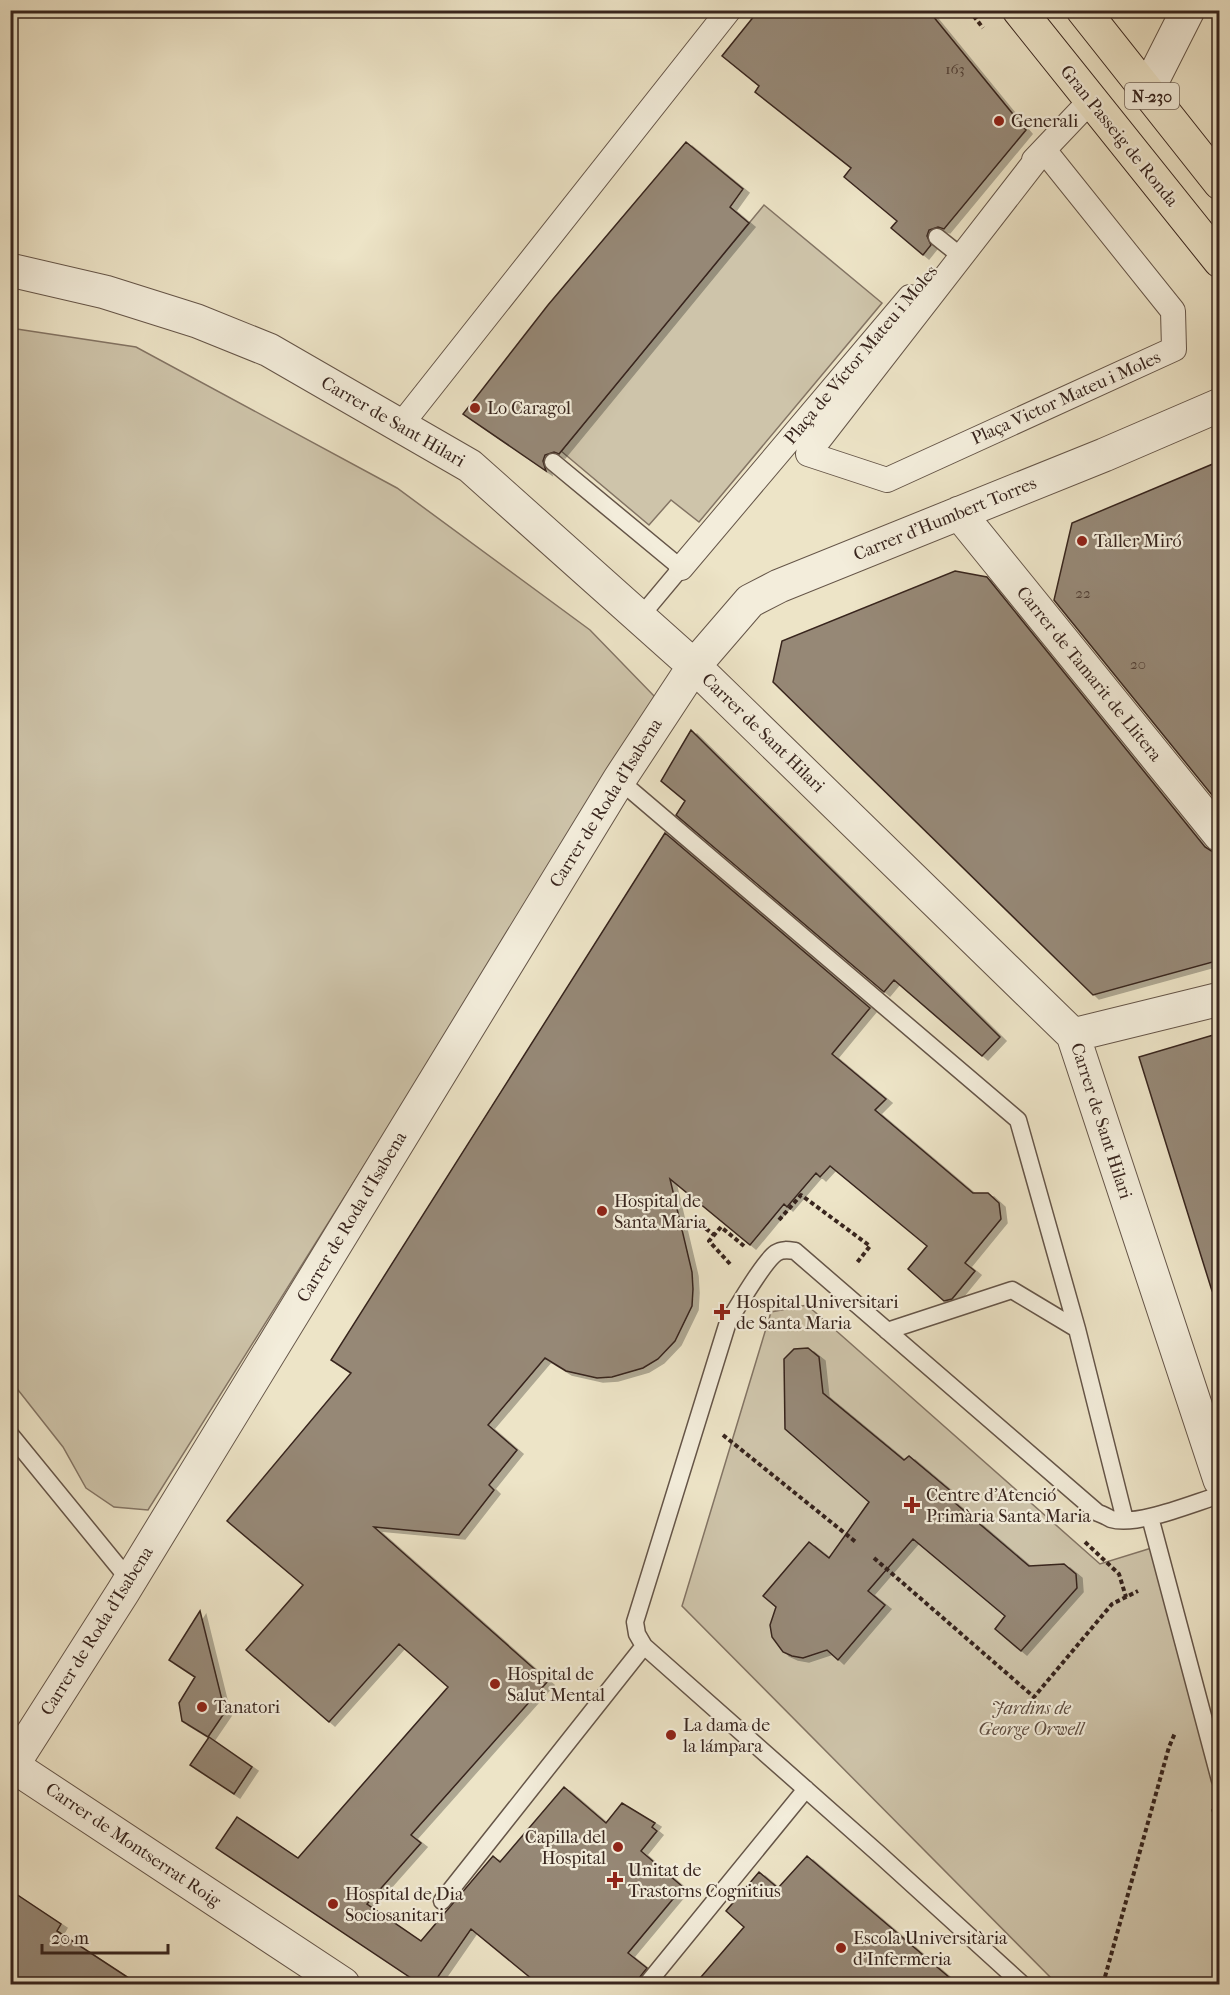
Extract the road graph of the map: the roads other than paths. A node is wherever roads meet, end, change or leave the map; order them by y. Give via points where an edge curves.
1 (1019, 10) edge
2 (1083, 10) edge
3 (1188, 10) edge
4 (721, 13) edge
5 (1147, 90) junction
6 (1090, 101) junction
7 (1044, 150) junction
8 (1220, 183) edge
9 (1220, 261) edge
10 (10, 270) edge
11 (1220, 405) edge
12 (400, 426) junction
13 (553, 462) dead end
14 (959, 513) junction
15 (681, 568) junction
16 (640, 617) junction
17 (694, 666) junction
18 (619, 780) junction
19 (1220, 835) edge
20 (1220, 999) edge
21 (1072, 1035) junction
22 (1077, 1329) junction
23 (887, 1331) junction
24 (10, 1434) edge
25 (1220, 1480) edge
26 (1220, 1495) edge
27 (1150, 1517) junction
28 (1125, 1520) junction
29 (130, 1581) junction
30 (644, 1646) junction
31 (12, 1767) edge
32 (1220, 1780) edge
33 (806, 1789) junction
34 (442, 1901) dead end
35 (343, 1984) edge
36 (647, 1984) edge
37 (1022, 1984) edge

1 - 6 main road, Gran Passeig de Ronda / N-230
2 - 5 main road, N-230
3 - 5 street
4 - 12 street
5 - 8 main road, N-230
6 - 7 street, Plaça de Víctor Mateu i Moles
6 - 9 main road, Gran Passeig de Ronda / N-230
7 - 7 street, Plaça Victor Mateu i Moles via 844,408 808,454 886,480 1174,349 1173,311
7 - 15 street, Plaça de Víctor Mateu i Moles via 945,243
10 - 12 street, Carrer de Sant Hilari via 105,292 197,321 269,350
11 - 14 street, Carrer d'Humbert Torres
12 - 16 street, Carrer de Sant Hilari via 470,466
13 - 15 lane
14 - 17 street, Carrer d'Humbert Torres via 750,601
14 - 19 street, Carrer de Tamarit de Llitera
15 - 16 lane, Plaça de Víctor Mateu i Moles
16 - 17 street, Carrer de Sant Hilari
17 - 18 street, Carrer de Roda d'Isabena
17 - 21 street, Carrer de Sant Hilari
18 - 22 lane via 1018,1120
18 - 29 street, Carrer de Roda d'Isabena
20 - 21 street
21 - 25 street, Carrer de Sant Hilari
22 - 23 lane via 1012,1290
22 - 28 lane
23 - 28 lane via 1098,1512
23 - 30 lane via 795,1251 776,1253 728,1322 635,1622
24 - 29 lane
26 - 27 lane
27 - 28 lane
27 - 32 lane
29 - 31 street, Carrer de Roda d'Isabena
30 - 33 lane
30 - 34 lane
31 - 35 street, Carrer de Montserrat Roig
33 - 36 lane
33 - 37 lane

